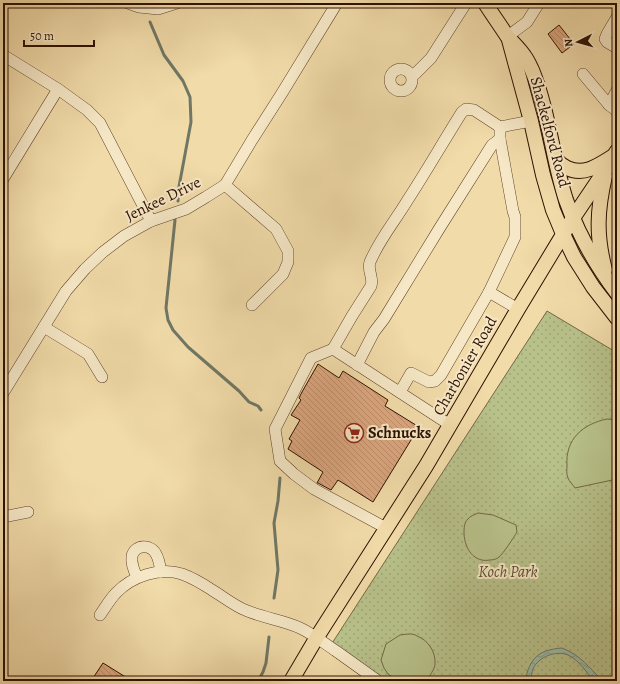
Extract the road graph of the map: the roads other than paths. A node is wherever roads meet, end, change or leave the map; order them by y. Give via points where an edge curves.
1 (128, 3) edge
2 (177, 3) edge
3 (337, 3) edge
4 (466, 3) edge
5 (485, 3) edge
6 (539, 3) edge
7 (617, 17) edge
8 (508, 36) junction
9 (617, 48) edge
10 (3, 55) edge
11 (583, 74) dead end
12 (412, 76) dead end
13 (58, 89) junction
14 (617, 90) edge
15 (613, 108) edge
16 (531, 121) junction
17 (500, 133) junction
18 (615, 153) edge
19 (556, 160) junction
20 (606, 170) junction
21 (3, 178) edge
22 (224, 184) junction
23 (573, 218) junction
24 (151, 221) junction
25 (563, 234) junction
26 (613, 287) edge
27 (489, 292) junction
28 (252, 305) dead end
29 (518, 309) junction
30 (617, 318) edge
31 (44, 327) junction
32 (333, 349) junction
33 (357, 365) junction
34 (102, 377) dead end
35 (400, 392) junction
36 (3, 393) edge
37 (450, 425) junction
38 (28, 512) dead end
39 (3, 517) edge
40 (386, 528) junction
41 (162, 572) junction
42 (137, 578) junction
43 (100, 615) dead end
44 (317, 637) junction
45 (294, 680) edge
46 (378, 681) edge

1 - 2 street via 158,9
3 - 22 street, Jenkee Drive
4 - 12 street via 431,58
5 - 8 main road, Shackelford Road
6 - 8 street via 527,22
7 - 9 street via 605,39
8 - 16 main road, Shackelford Road
8 - 19 main road, Shackelford Road via 525,57 532,71
10 - 13 street
11 - 15 street
13 - 21 street
13 - 24 street via 100,123
14 - 15 street
16 - 17 street
16 - 25 main road, Shackelford Road via 543,175
17 - 27 street via 515,217 515,237
17 - 32 street via 474,110 466,109 462,112 378,246 369,267 371,286
17 - 33 street via 374,332
18 - 19 main road via 596,167 585,171 567,168
18 - 20 main road, Charbonier Road
19 - 23 main road, Shackelford Road
20 - 23 main road, Charbonier Road
20 - 26 main road via 600,196 598,228 601,255
22 - 24 street, Jenkee Drive via 186,209
22 - 28 street via 276,229 288,251 288,262 283,274
23 - 25 main road, Charbonier Road
23 - 26 main road, Shackelford Road via 585,244
24 - 31 street, Jenkee Drive via 124,236 85,269 66,291
25 - 29 main road, Charbonier Road
25 - 30 main road, Shackelford Road via 593,287
27 - 29 street
27 - 35 street via 441,375 435,381 429,382 411,373
29 - 37 main road, Charbonier Road
31 - 34 street via 88,354
31 - 36 street, Jenkee Drive
32 - 33 street
32 - 40 street via 311,358 275,429 280,461 314,489
33 - 35 street
35 - 37 street
37 - 40 main road, Charbonier Road
38 - 39 street
40 - 44 main road, Charbonier Road
41 - 42 street
41 - 42 street via 157,554 152,548 138,548 133,552 132,558
41 - 44 street via 184,575 244,610 288,623
42 - 43 street via 128,582 115,594
44 - 45 main road, Charbonier Road
44 - 46 street

